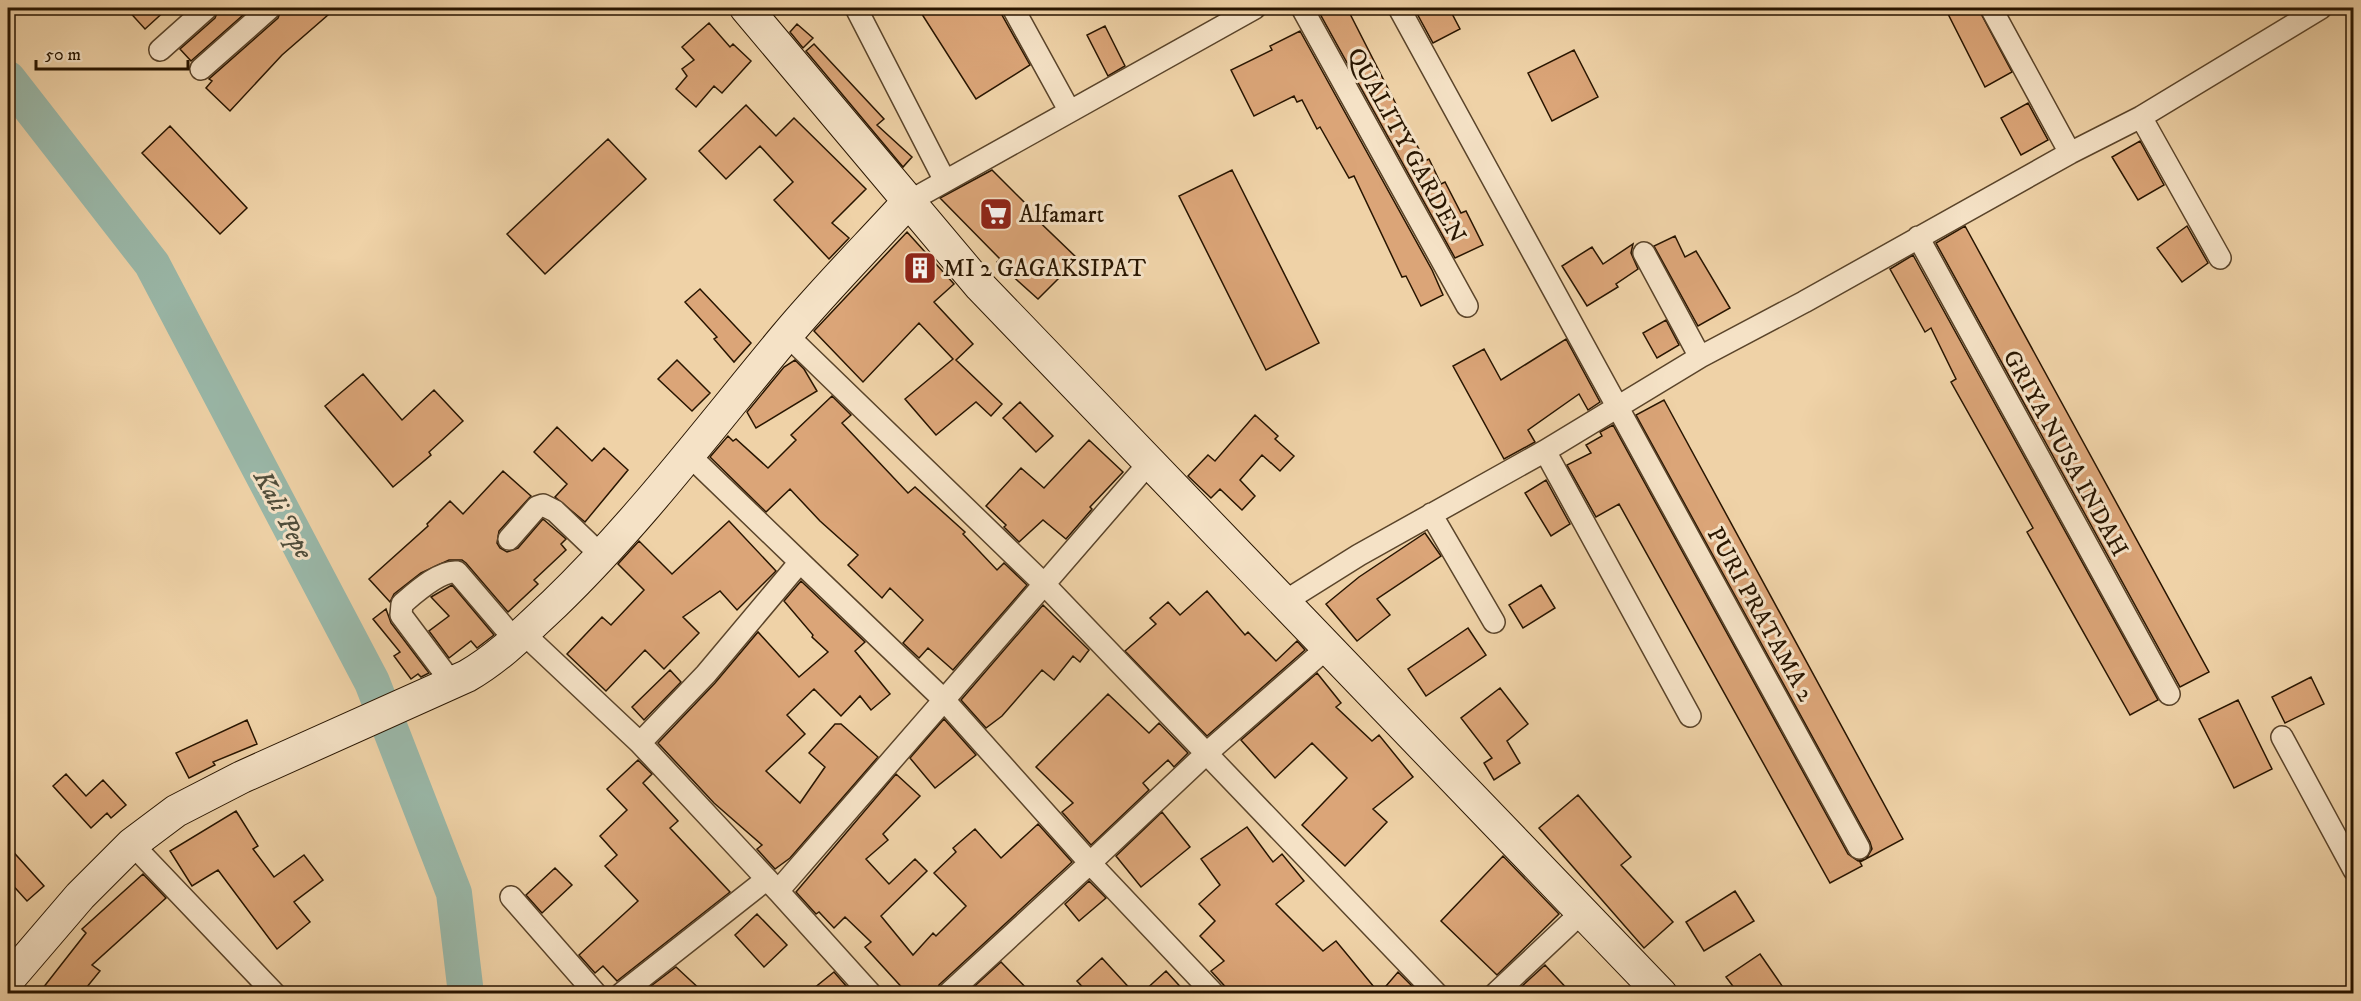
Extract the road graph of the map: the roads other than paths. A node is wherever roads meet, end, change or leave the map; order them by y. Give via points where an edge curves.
1 (270, 8) edge
2 (746, 8) edge
3 (856, 8) edge
4 (1013, 8) edge
5 (1255, 8) edge
6 (1302, 8) edge
7 (1399, 8) edge
8 (1991, 8) edge
9 (2321, 8) edge
10 (203, 9) edge
11 (2295, 14) edge
12 (160, 50) dead end
13 (201, 69) dead end
14 (1069, 110) junction
15 (2140, 117) junction
16 (2070, 153) junction
17 (945, 181) junction
18 (908, 202) junction
19 (1918, 237) junction
20 (1644, 253) dead end
21 (2220, 258) dead end
22 (1467, 306) dead end
23 (787, 335) junction
24 (1700, 357) junction
25 (1618, 406) junction
26 (1545, 451) junction
27 (690, 456) junction
28 (1149, 463) junction
29 (1431, 514) junction
30 (509, 539) dead end
31 (602, 556) junction
32 (800, 562) junction
33 (1044, 584) junction
34 (1284, 602) junction
35 (1494, 622) dead end
36 (519, 637) junction
37 (1328, 647) junction
38 (452, 683) junction
39 (2169, 694) dead end
40 (944, 700) junction
41 (1690, 716) dead end
42 (2282, 737) dead end
43 (640, 743) junction
44 (1208, 752) junction
45 (132, 844) junction
46 (1860, 848) dead end
47 (1090, 863) junction
48 (2354, 870) edge
49 (773, 885) junction
50 (511, 897) dead end
51 (1581, 913) junction
52 (8, 980) edge
53 (275, 993) edge
54 (596, 993) edge
55 (621, 993) edge
56 (871, 993) edge
57 (948, 993) edge
58 (1212, 993) edge
59 (1437, 993) edge
60 (1495, 993) edge
61 (1661, 993) edge

1 - 13 street
2 - 18 main road
3 - 17 street
4 - 14 street
5 - 14 street
6 - 22 street, QUALITY GARDEN
7 - 25 street, PURI PRATAMA 2
8 - 16 street
9 - 11 street
10 - 12 street
11 - 15 street
14 - 17 street
15 - 16 street
15 - 21 street
16 - 19 street
17 - 18 street
18 - 23 main road
18 - 28 main road via 980,286
19 - 24 street
19 - 39 street, GRIYA NUSA INDAH
20 - 24 street
23 - 27 main road
23 - 33 street
24 - 25 street
25 - 26 street
25 - 46 street, PURI PRATAMA 2
26 - 29 street
26 - 41 street
27 - 31 main road
27 - 32 street
28 - 33 street
28 - 34 main road
29 - 34 street
29 - 35 street
30 - 31 street via 543,505 555,511
31 - 36 main road
32 - 40 street
32 - 43 street via 706,674
33 - 40 street
33 - 44 street
34 - 37 main road
36 - 38 main road via 490,663
36 - 38 street via 457,572 448,572 413,594 402,604 402,615
36 - 43 street
37 - 44 street
37 - 51 main road
38 - 45 main road via 204,796 176,811
40 - 47 street
40 - 49 street
42 - 48 street
43 - 49 street
44 - 47 street
44 - 59 street
45 - 52 main road
45 - 53 street
47 - 57 street
47 - 58 street
49 - 55 street
49 - 56 street
50 - 54 street
51 - 60 street
51 - 61 main road

